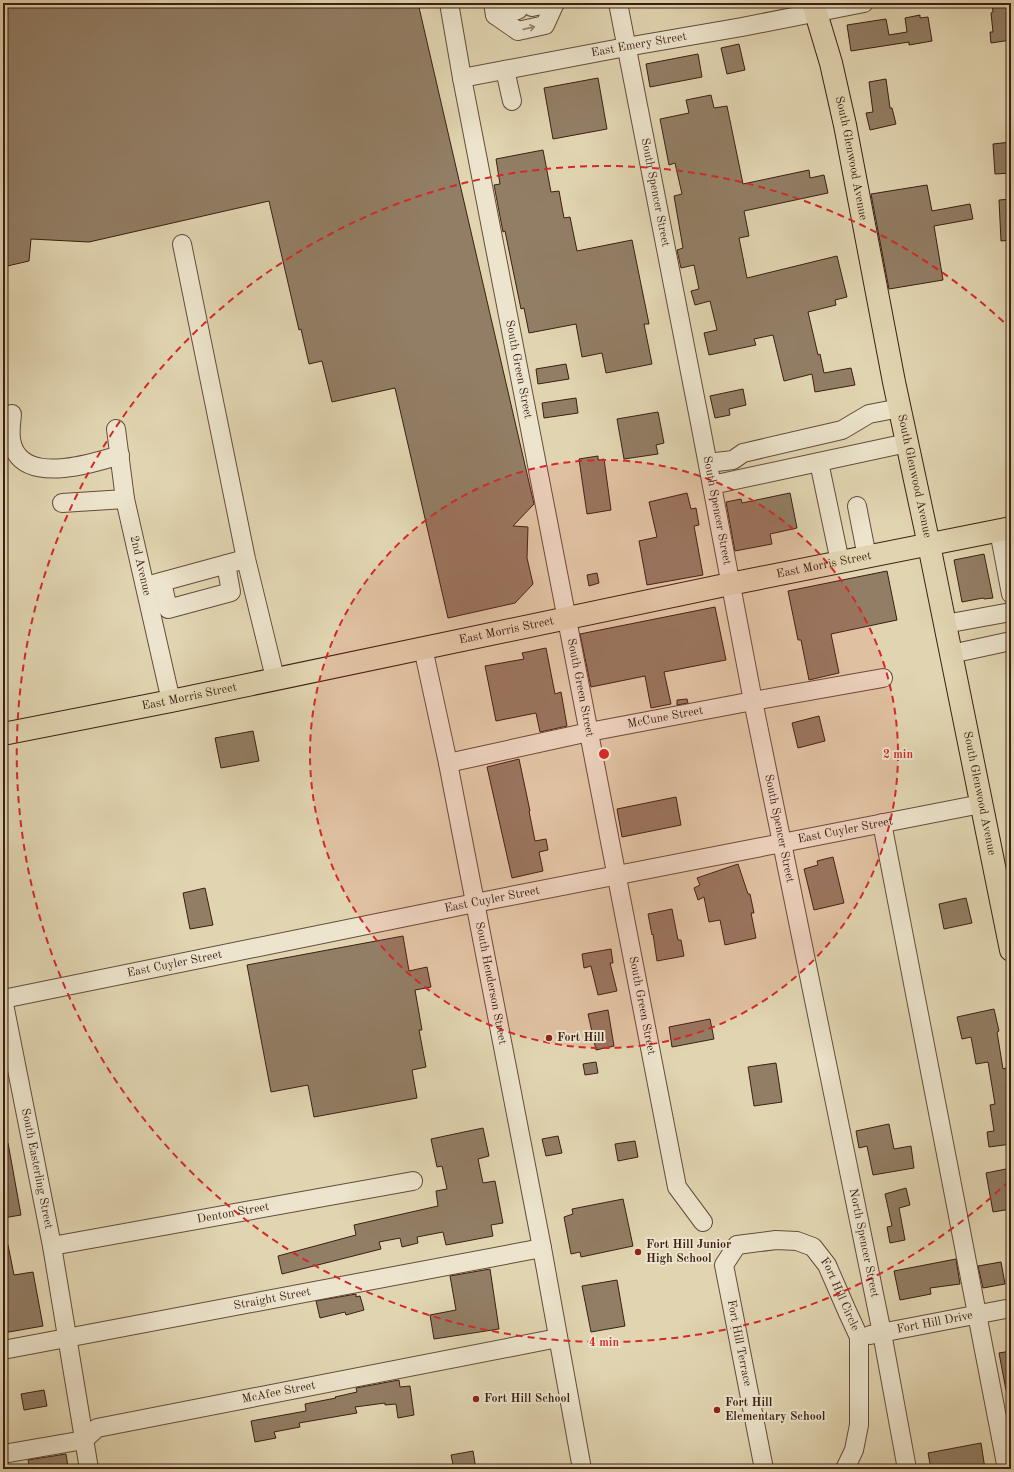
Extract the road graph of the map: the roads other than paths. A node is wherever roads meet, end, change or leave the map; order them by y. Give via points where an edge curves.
1 (449, 3) edge
2 (550, 3) edge
3 (555, 3) edge
4 (618, 3) edge
5 (864, 3) edge
6 (815, 7) edge
7 (494, 9) edge
8 (626, 46) junction
9 (505, 70) junction
10 (462, 78) junction
11 (512, 102) dead end
12 (182, 244) dead end
13 (900, 408) junction
14 (12, 414) dead end
15 (116, 429) dead end
16 (907, 443) junction
17 (120, 455) junction
18 (819, 462) junction
19 (708, 463) junction
20 (712, 485) junction
21 (125, 499) junction
22 (62, 503) dead end
23 (857, 506) dead end
24 (1006, 540) edge
25 (929, 544) junction
26 (867, 557) junction
27 (246, 559) junction
28 (840, 562) junction
29 (226, 564) junction
30 (162, 582) junction
31 (730, 584) junction
32 (145, 586) junction
33 (1011, 594) edge
34 (1011, 612) edge
35 (566, 619) junction
36 (945, 624) junction
37 (1011, 641) edge
38 (423, 648) junction
39 (951, 654) junction
40 (275, 678) junction
41 (883, 678) dead end
42 (171, 701) junction
43 (752, 701) junction
44 (589, 732) junction
45 (3, 734) edge
46 (448, 763) junction
47 (981, 804) junction
48 (882, 823) junction
49 (781, 844) junction
50 (616, 876) junction
51 (475, 903) junction
52 (1011, 950) edge
53 (3, 999) edge
54 (816, 1017) joint
55 (413, 1181) dead end
56 (703, 1222) dead end
57 (52, 1246) junction
58 (542, 1248) junction
59 (724, 1265) joint
60 (1011, 1308) edge
61 (977, 1314) junction
62 (882, 1332) junction
63 (859, 1337) junction
64 (68, 1338) junction
65 (558, 1338) junction
66 (3, 1350) edge
67 (84, 1440) junction
68 (3, 1454) edge
69 (89, 1469) edge
70 (582, 1469) edge
71 (764, 1469) edge
72 (845, 1469) edge
73 (907, 1469) edge
74 (1007, 1469) edge

1 - 10 street, South Green Street
2 - 7 street via 525,9
7 -> 3 street via 518,31 545,25
4 - 8 street, South Spencer Street
5 - 6 street, East Emery Street
6 - 8 street, East Emery Street via 742,27
6 - 13 main road, South Glenwood Avenue via 845,125
8 - 9 street, East Emery Street
8 - 19 street, South Spencer Street
9 - 10 street, East Emery Street
9 - 11 street
10 - 35 street, South Green Street
12 - 27 street
13 - 16 main road, South Glenwood Avenue
13 - 19 street via 869,414 842,430 743,453 733,460
14 - 17 street via 10,436 16,453 26,463 44,468 69,468
15 - 17 street, 2nd Avenue
16 - 18 street
16 - 25 main road, South Glenwood Avenue
17 - 21 street, 2nd Avenue
18 - 20 street
18 - 28 street
19 - 20 street, South Spencer Street
20 - 31 street, South Spencer Street
21 - 22 street
21 - 32 street, 2nd Avenue
23 - 26 street
24 - 25 main road, East Morris Street
24 - 33 street
25 - 26 main road, East Morris Street
25 - 36 main road, South Glenwood Avenue
26 - 28 main road, East Morris Street
27 - 29 street
27 - 40 street
28 - 31 main road, East Morris Street
29 - 30 street
29 - 30 street via 232,592 168,609
30 - 32 street
31 - 35 main road, East Morris Street
31 - 43 street, South Spencer Street
32 - 42 street, 2nd Avenue
34 - 36 street
35 - 38 main road, East Morris Street
35 - 44 street, South Green Street
36 - 39 main road, South Glenwood Avenue
37 - 39 street
38 - 40 main road, East Morris Street
38 - 46 street, South Henderson Street
39 - 47 main road, South Glenwood Avenue
40 - 42 main road, East Morris Street
41 - 43 street, McCune Street
42 - 45 main road, East Morris Street
43 - 44 street, McCune Street
43 - 49 street, South Spencer Street
44 - 46 street, McCune Street
44 - 50 street, South Green Street
46 - 51 street, South Henderson Street
47 - 48 street, East Cuyler Street
47 - 52 main road, South Glenwood Avenue
48 - 49 street, East Cuyler Street
48 - 61 street
49 - 50 street, East Cuyler Street
49 - 54 street, South Spencer Street
50 - 51 street, East Cuyler Street
50 - 56 street, South Green Street via 677,1188
51 - 53 street, East Cuyler Street
51 - 58 street, South Henderson Street
53 - 57 street, South Easterling Street
54 - 62 street, North Spencer Street
55 - 57 street, Denton Street
57 - 64 street, South Easterling Street
58 - 64 street, Straight Street
58 - 65 street, South Henderson Street
59 - 63 street, Fort Hill Circle via 737,1245 776,1240 797,1241 814,1247 827,1265
59 - 71 street, Fort Hill Terrace
60 - 61 street, Fort Hill Drive
61 - 62 street, Fort Hill Drive
61 - 74 street
62 - 63 street, Fort Hill Drive
62 - 73 street, North Spencer Street
63 - 72 street, Fort Hill Circle via 859,1425 854,1450
64 - 66 street, Straight Street
64 - 67 street, South Easterling Street
65 - 67 street, McAfee Street via 97,1428
65 - 70 street, South Henderson Street
67 - 68 street, McAfee Street
67 - 69 street, South Easterling Street

